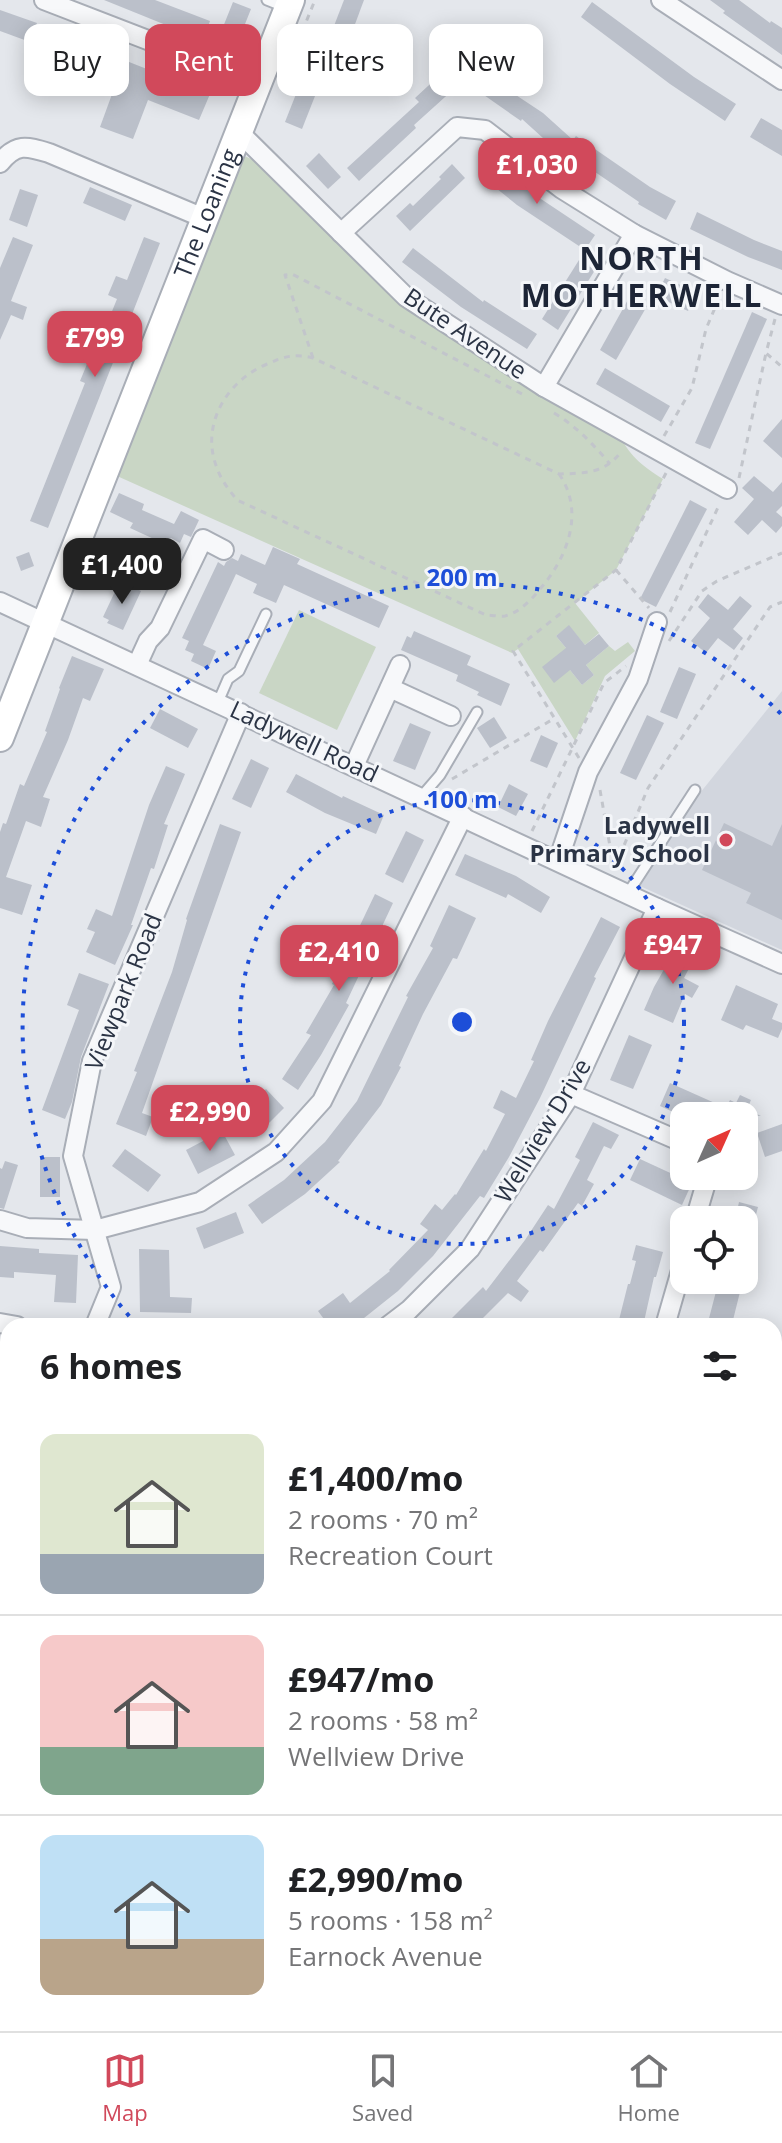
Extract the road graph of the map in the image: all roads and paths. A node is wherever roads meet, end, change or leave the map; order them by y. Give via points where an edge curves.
1 (44, 0) edge
2 (661, 0) edge
3 (282, 3) edge
4 (145, 39) edge
5 (261, 76) edge
6 (782, 80) edge
7 (254, 96) edge
8 (239, 132) junction
9 (0, 163) edge
10 (206, 219) junction
11 (341, 233) junction
12 (634, 234) junction
13 (727, 281) junction
14 (780, 304) edge
15 (313, 358) junction
16 (782, 367) edge
17 (544, 387) junction
18 (527, 397) dead end
19 (554, 413) dead end
20 (632, 436) junction
21 (655, 449) junction
22 (673, 459) junction
23 (610, 464) junction
24 (559, 474) junction
25 (727, 489) dead end
26 (224, 550) dead end
27 (114, 552) dead end
28 (782, 553) edge
29 (616, 570) junction
30 (182, 582) junction
31 (0, 602) edge
32 (782, 602) edge
33 (266, 614) dead end
34 (656, 618) joint
35 (46, 624) junction
36 (670, 640) dead end
37 (648, 649) junction
38 (137, 665) junction
39 (400, 665) dead end
40 (390, 688) junction
41 (218, 702) junction
42 (477, 712) dead end
43 (241, 713) junction
44 (451, 716) dead end
45 (555, 718) junction
46 (0, 738) edge
47 (573, 747) junction
48 (354, 766) junction
49 (588, 772) junction
50 (695, 790) dead end
51 (421, 797) junction
52 (463, 816) junction
53 (525, 845) junction
54 (558, 861) junction
55 (620, 884) junction
56 (657, 908) junction
57 (782, 964) edge
58 (571, 1094) junction
59 (670, 1137) edge
60 (0, 1220) edge
61 (95, 1230) junction
62 (674, 1294) edge
63 (98, 1318) edge
64 (398, 1318) edge
65 (667, 1318) edge

1 - 4 street
2 - 6 street
3 - 5 street, The Loaning
7 - 8 street, The Loaning
8 - 10 street, The Loaning
8 - 11 street, Bute Avenue
9 - 10 street via 10,151 26,146
10 - 35 street, The Loaning
11 - 12 street via 457,127 470,127 485,130 562,189
11 - 17 street, Bute Avenue via 406,297
12 - 13 street
12 - 17 street
13 - 14 street
13 - 21 path via 706,329 692,388
14 - 16 path via 766,353
15 - 18 path via 285,275 292,274
15 - 24 path
15 - 24 path via 296,354 260,367 223,397 212,430 213,454 237,500 486,615 504,617 527,603 551,577 565,551 572,526 571,497
17 - 20 street, Bute Avenue
19 - 23 path
20 - 21 street, Bute Avenue
20 - 23 path
21 - 22 street, Bute Avenue
22 - 25 street, Bute Avenue
22 - 29 path
23 - 24 path via 591,473
26 - 30 street via 203,539
27 - 30 street
28 - 36 path via 702,591
29 - 34 path
29 - 45 path via 513,651
30 - 38 street
31 - 35 street, Ladywell Road
32 - 55 path via 770,607 648,788
33 - 41 lane
34 - 37 street
35 - 38 street, Ladywell Road
35 - 46 street, The Loaning
37 - 47 path via 604,683
37 - 49 street via 638,679
38 - 41 street, Ladywell Road
39 - 40 street
40 - 44 street
40 - 48 street
41 - 43 street, Ladywell Road
42 - 51 lane
43 - 48 street, Ladywell Road
43 - 61 street, Viewpark Road via 92,1061 73,1156
45 - 47 path
45 - 51 path
47 - 49 path
47 - 53 path
48 - 51 street, Ladywell Road
49 - 54 street
49 - 55 path via 597,773
50 - 55 lane
51 - 52 street, Ladywell Road
52 - 53 street, Ladywell Road
52 - 61 street via 322,1101 276,1152 200,1202
53 - 54 street, Ladywell Road
54 - 55 street, Ladywell Road
55 - 56 street, Ladywell Road
56 - 57 street, Ladywell Road
56 - 58 street, Wellview Drive
58 - 59 street
58 - 64 street, Wellview Drive via 470,1249
60 - 61 street via 27,1228
61 - 63 street, Viewpark Road via 111,1287
62 - 65 street

